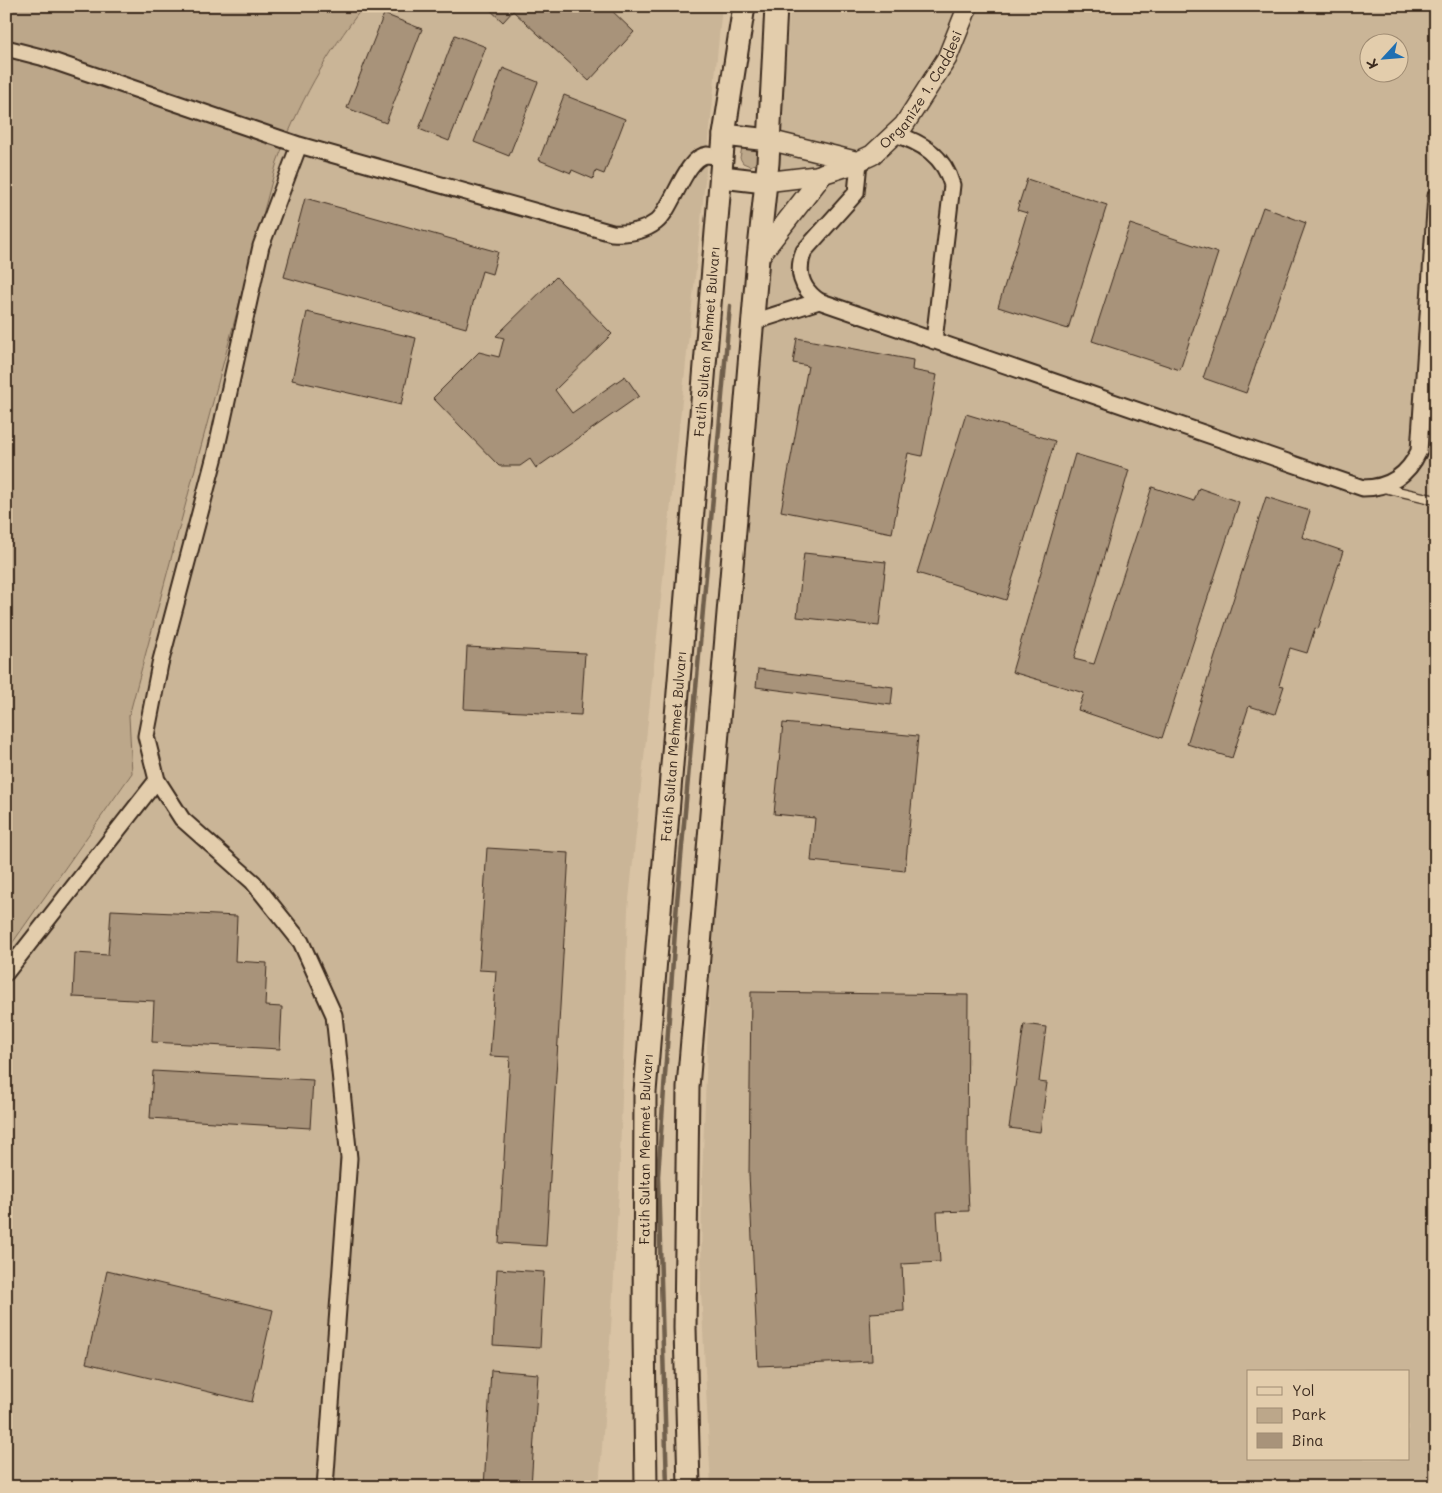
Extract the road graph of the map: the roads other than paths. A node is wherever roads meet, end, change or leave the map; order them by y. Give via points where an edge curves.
1 (744, 6) edge
2 (776, 6) edge
3 (968, 6) edge
4 (6, 48) edge
5 (894, 134) junction
6 (724, 136) junction
7 (769, 140) junction
8 (299, 145) junction
9 (859, 162) junction
10 (722, 167) junction
11 (824, 174) junction
12 (765, 182) junction
13 (1436, 196) edge
14 (758, 258) junction
15 (819, 301) junction
16 (753, 322) junction
17 (934, 341) junction
18 (1380, 487) junction
19 (1436, 500) edge
20 (157, 780) junction
21 (6, 973) edge
22 (326, 1487) edge
23 (646, 1487) edge
24 (690, 1487) edge

1 - 6 main road, Fatih Sultan Mehmet Bulvarı
2 - 7 main road
3 - 5 street, Organize 1. Caddesi via 947,58 904,125
4 - 8 street
5 - 9 street, Organize 1. Caddesi via 872,155
5 - 17 street via 919,143 933,153 946,168 952,185
6 - 7 main road
6 - 10 main road, Fatih Sultan Mehmet Bulvarı
7 - 9 street
7 - 12 main road
8 - 10 street via 620,234 644,230 658,221 696,160 706,155
8 - 20 street via 261,246 215,456 160,664 146,736
9 - 11 street, Organize 1. Caddesi
9 - 15 street via 856,193 804,250 801,258 802,282
10 - 12 main road
10 - 23 main road, Fatih Sultan Mehmet Bulvarı via 645,1092
11 - 12 street, Organize 1. Caddesi
11 - 14 street
12 - 14 main road
13 - 18 street via 1419,451 1404,474
14 - 16 main road
15 - 16 street
15 - 17 street
16 - 24 main road via 688,1087 685,1328
17 - 18 street via 1363,488
18 - 19 lane
20 - 21 street
20 - 22 street via 182,820 253,882 301,942 334,1015 349,1158

